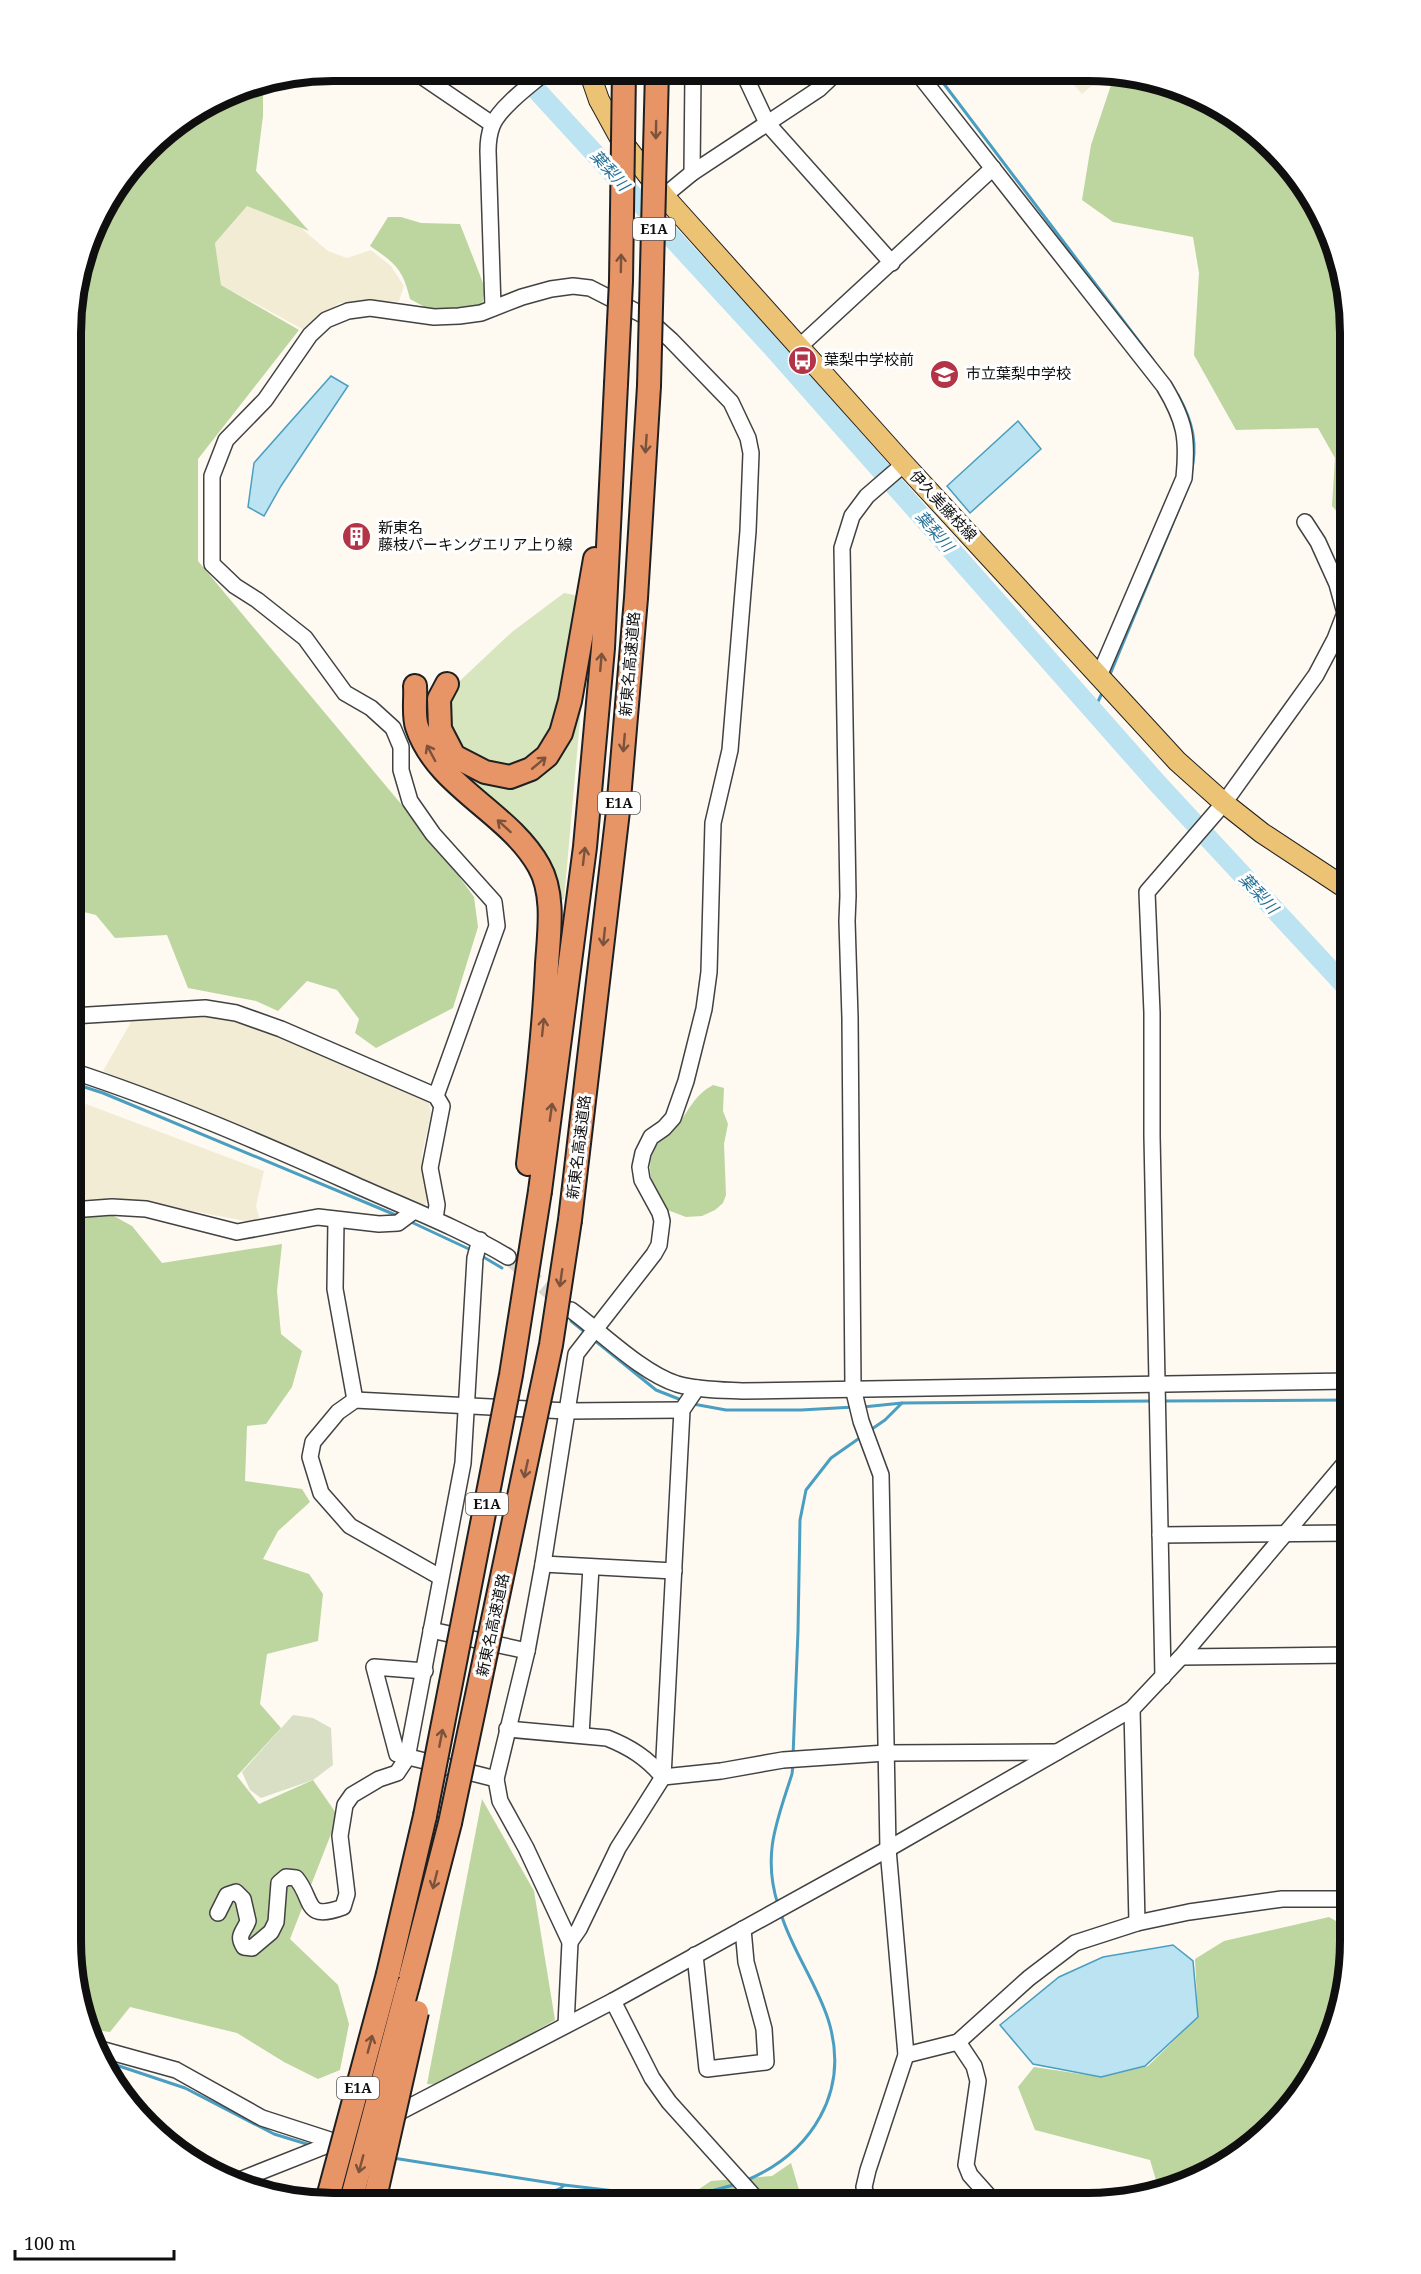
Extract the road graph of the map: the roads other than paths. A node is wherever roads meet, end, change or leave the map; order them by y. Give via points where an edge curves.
1 (429, 81) edge
2 (536, 81) edge
3 (593, 81) edge
4 (624, 81) edge
5 (657, 81) edge
6 (693, 81) edge
7 (747, 81) edge
8 (827, 81) edge
9 (924, 81) edge
10 (767, 123) junction
11 (492, 124) junction
12 (993, 168) junction
13 (692, 173) junction
14 (664, 195) junction
15 (892, 263) junction
16 (493, 308) junction
17 (799, 347) junction
18 (904, 464) junction
19 (610, 478) junction
20 (1305, 522) dead end
21 (1340, 595) edge
22 (1340, 626) edge
23 (1099, 676) junction
24 (447, 684) dead end
25 (416, 686) dead end
26 (1220, 807) junction
27 (1340, 884) edge
28 (81, 1015) edge
29 (81, 1074) edge
30 (436, 1096) junction
31 (533, 1190) junction
32 (81, 1209) edge
33 (414, 1211) junction
34 (435, 1219) junction
35 (336, 1220) junction
36 (480, 1240) junction
37 (508, 1257) tunnel mouth
38 (571, 1310) tunnel mouth
39 (595, 1328) junction
40 (1340, 1381) edge
41 (1156, 1383) junction
42 (697, 1388) junction
43 (853, 1388) junction
44 (355, 1400) junction
45 (467, 1406) junction
46 (682, 1410) junction
47 (567, 1411) junction
48 (1340, 1469) edge
49 (1286, 1533) junction
50 (1340, 1533) edge
51 (1160, 1535) junction
52 (543, 1564) junction
53 (591, 1567) junction
54 (674, 1571) junction
55 (440, 1577) junction
56 (431, 1630) junction
57 (526, 1652) junction
58 (1340, 1655) edge
59 (1181, 1658) junction
60 (425, 1671) junction
61 (1163, 1677) junction
62 (1132, 1709) junction
63 (507, 1729) junction
64 (581, 1736) junction
65 (1060, 1752) junction
66 (886, 1753) junction
67 (407, 1758) junction
68 (663, 1777) junction
69 (496, 1779) junction
70 (888, 1849) junction
71 (1340, 1899) edge
72 (218, 1913) dead end
73 (1137, 1923) junction
74 (743, 1929) junction
75 (570, 1942) junction
76 (695, 1955) junction
77 (415, 1988) junction
78 (613, 2001) junction
79 (566, 2025) junction
80 (958, 2042) junction
81 (106, 2051) edge
82 (906, 2055) junction
83 (336, 2142) junction
84 (257, 2181) edge
85 (329, 2193) edge
86 (353, 2193) edge
87 (376, 2193) edge
88 (751, 2193) edge
89 (866, 2193) edge
90 (986, 2193) edge

1 - 11 street
2 - 11 street
3 - 14 main road, 伊久美藤枝線 via 621,140
19 -> 4 highway, 新東名高速道路 / E1A, bridge via 621,281
5 -> 77 highway, 新東名高速道路 / E1A, bridge via 650,386 636,586 618,811 570,1220 551,1345 429,1907
6 - 13 street
7 - 10 street
8 - 10 street
9 - 12 street
10 - 13 street
10 - 15 street
11 - 16 street via 488,150
12 - 15 street
12 - 23 street via 1164,386 1185,433 1184,478
13 - 14 street
14 - 17 main road, 伊久美藤枝線
15 - 17 street
16 - 30 street via 481,313 434,317 370,308 326,320 310,335 265,399 226,440 212,476 212,564 304,638 345,693 386,720 401,747 401,770 410,801 433,834 494,902 497,926
16 - 39 street via 573,286 590,288 643,315 731,402 751,453 730,750 713,823 709,972 704,1009 673,1118 651,1137 640,1167 646,1192 660,1213 659,1245
17 - 18 main road, 伊久美藤枝線
18 - 23 main road, 伊久美藤枝線
18 - 43 street via 867,496 852,516 842,548
24 -> 19 highway via 439,699 440,729 454,756 484,772 510,777 531,769 547,756 561,734 570,701
31 -> 19 highway, 新東名高速道路 / E1A via 585,847 603,648
20 - 21 street
22 - 26 street via 1316,675
23 - 26 main road, 伊久美藤枝線
31 -> 25 highway via 548,890 539,866 520,840 438,766 416,726
26 - 27 main road, 伊久美藤枝線
26 - 41 street via 1147,892
28 - 30 street via 205,1008 236,1013
29 - 33 street via 129,1089
30 - 34 street via 442,1106 430,1168 437,1205
85 -> 31 highway, 新東名高速道路 / E1A, bridge via 426,1816 511,1375
32 - 35 street via 146,1209 237,1232 318,1217
33 - 34 street
33 - 35 street via 398,1223
34 - 36 street
35 - 44 street via 335,1289
36 - 37 street
36 - 45 street via 475,1258
38 - 39 street
39 - 42 street via 657,1374 676,1384
39 - 47 street via 576,1354
40 - 41 street
41 - 43 street
41 - 51 street
42 - 43 street
42 - 46 street
43 - 66 street via 881,1474
44 - 45 street
44 - 55 street via 338,1412 313,1442 310,1457 321,1493 350,1526
45 - 47 street
45 - 55 street via 463,1463
46 - 47 street
46 - 54 street
47 - 52 street
48 - 49 street
49 - 50 street
49 - 51 street
49 - 59 street
51 - 61 street
52 - 53 street
52 - 57 street
53 - 54 street
53 - 64 street
54 - 68 street
55 - 56 street
56 - 57 street
56 - 60 street
57 - 63 street
58 - 59 street
59 - 61 street
60 - 67 street
60 - 67 street via 374,1667 397,1754
61 - 62 street
62 - 65 street
62 - 73 street
63 - 64 street
63 - 69 street
64 - 68 street via 607,1738 622,1744 648,1760
65 - 66 street
65 - 70 street
66 - 68 street via 783,1760
66 - 70 street
67 - 69 street
67 - 72 street via 397,1773 352,1795 345,1805 340,1836 347,1894 344,1907 317,1911 308,1905 296,1878 285,1877 279,1883 276,1922 271,1932 252,1948 244,1947 240,1941 248,1921 243,1899 236,1892 227,1895
68 - 75 street via 623,1839
69 - 75 street via 500,1801
70 - 74 street
70 - 82 street
71 - 73 street via 1282,1899
73 - 80 street via 1075,1943
74 - 76 street
74 - 76 street via 746,1962 764,2029 766,2062 707,2069
75 - 79 street
76 - 78 street
77 -> 86 highway, 新東名高速道路 / E1A, bridge
77 - 87 highway, bridge
78 - 79 street
78 - 88 street via 652,2078 669,2102
79 - 83 street via 418,2104
80 - 82 street
80 - 90 street via 978,2081 966,2165
81 - 83 street via 176,2070 262,2118
82 - 89 street via 868,2170
83 - 84 street

